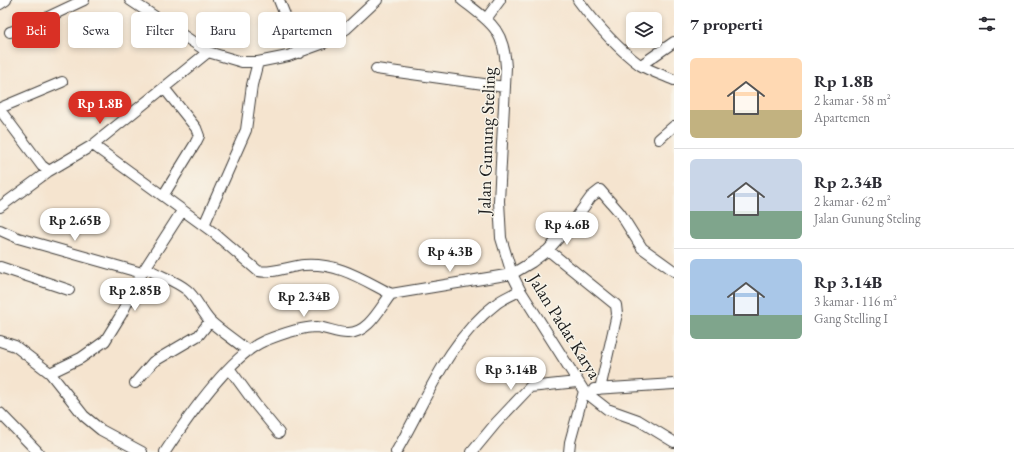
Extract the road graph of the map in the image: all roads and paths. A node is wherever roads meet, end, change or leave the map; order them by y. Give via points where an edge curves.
1 (6, 0) edge
2 (84, 0) edge
3 (130, 0) edge
4 (279, 0) edge
5 (377, 0) edge
6 (462, 0) edge
7 (500, 0) edge
8 (578, 0) edge
9 (0, 4) edge
10 (486, 19) junction
11 (10, 32) dead end
12 (674, 42) edge
13 (208, 52) junction
14 (300, 53) junction
15 (258, 62) junction
16 (641, 65) junction
17 (376, 69) dead end
18 (674, 80) edge
19 (62, 82) dead end
20 (505, 87) junction
21 (164, 88) junction
22 (0, 109) edge
23 (674, 126) edge
24 (659, 139) dead end
25 (93, 145) junction
26 (49, 171) junction
27 (162, 196) junction
28 (0, 207) edge
29 (182, 211) junction
30 (204, 226) junction
31 (0, 230) edge
32 (548, 250) junction
33 (0, 267) edge
34 (144, 270) junction
35 (674, 271) edge
36 (512, 274) junction
37 (69, 290) dead end
38 (520, 290) junction
39 (391, 294) junction
40 (210, 321) junction
41 (0, 341) edge
42 (248, 351) junction
43 (229, 368) junction
44 (50, 373) junction
45 (578, 382) junction
46 (135, 383) dead end
47 (674, 384) edge
48 (600, 388) junction
49 (584, 391) junction
50 (0, 412) edge
51 (279, 433) dead end
52 (674, 442) edge
53 (38, 452) edge
54 (142, 452) edge
55 (165, 452) edge
56 (396, 452) edge
57 (472, 452) edge
58 (569, 452) edge

1 - 9 street
2 - 11 street via 29,26
3 - 13 street
4 - 14 street
5 - 14 street via 346,29 324,43
6 - 10 street, Jalan Gunung Steling
7 - 10 street
8 - 16 street via 617,44
10 - 20 street, Jalan Gunung Steling via 500,35 505,48
12 - 16 street
13 - 15 street via 242,62
13 - 21 street
14 - 15 street
15 - 30 street via 246,130
16 - 18 street
17 - 20 street
19 - 22 street
20 - 36 street, Jalan Gunung Steling via 499,201 501,238
21 - 25 street
21 - 27 street via 196,128 199,136
22 - 26 street via 42,166
23 - 24 street
25 - 26 street
25 - 27 street
26 - 28 street
27 - 29 street
29 - 30 street
29 - 34 street
30 - 39 street via 258,271 267,272 304,265 331,266 351,273
31 - 34 street via 18,238
32 - 35 street via 591,197 600,190 620,213 642,248
32 - 36 street
32 - 48 street via 616,305 617,314
33 - 37 street
34 - 40 street via 186,289
34 - 44 street via 105,341 81,358
36 - 38 street, Jalan Padat Karya
36 - 39 street
38 - 45 street, Jalan Padat Karya
38 - 56 street via 487,312 452,353 420,405
39 - 42 street via 374,318 357,330 349,333 304,328 264,341
40 - 42 street
40 - 46 street via 199,335 153,362
41 - 44 street via 15,346
42 - 43 street
43 - 51 street
43 - 55 street
44 - 54 street via 84,416 101,430
45 - 49 street, Jalan Padat Karya
45 - 57 street via 530,387
47 - 48 street
48 - 49 street
49 - 52 street, Jalan Padat Karya via 607,408 638,420
49 - 58 street
50 - 53 street

